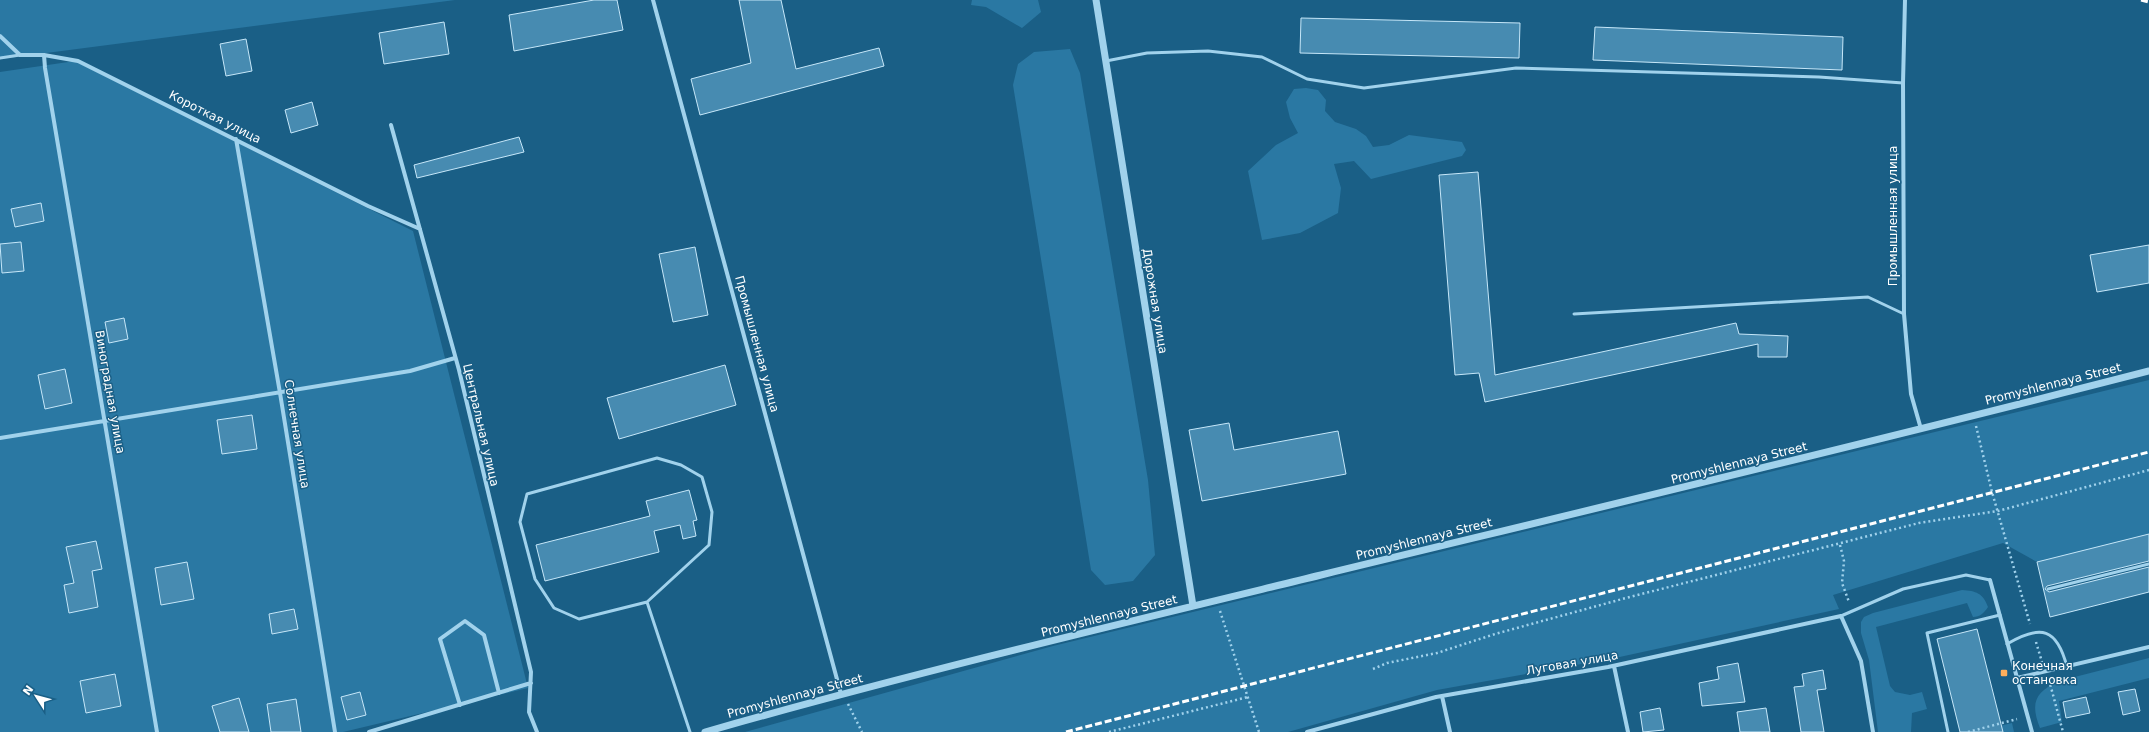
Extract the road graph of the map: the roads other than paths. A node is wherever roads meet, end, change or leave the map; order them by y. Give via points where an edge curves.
1 (653, 0) edge
2 (1096, 0) edge
3 (1905, 0) edge
4 (0, 36) edge
5 (20, 55) junction
6 (44, 55) junction
7 (0, 58) edge
8 (1106, 61) junction
9 (1903, 83) junction
10 (391, 125) dead end
11 (236, 139) junction
12 (420, 229) junction
13 (1574, 314) dead end
14 (1904, 314) junction
15 (455, 358) junction
16 (2149, 371) edge
17 (280, 393) junction
18 (104, 420) junction
19 (1921, 430) junction
20 (0, 438) edge
21 (2149, 564) edge
22 (1990, 580) joint
23 (2048, 590) dead end
24 (647, 602) junction
25 (1193, 606) junction
26 (2000, 615) junction
27 (1841, 616) junction
28 (2007, 644) junction
29 (2149, 646) edge
30 (1614, 666) junction
31 (2067, 667) junction
32 (2017, 678) junction
33 (531, 683) junction
34 (499, 693) junction
35 (842, 693) junction
36 (1442, 696) junction
37 (460, 705) junction
38 (157, 732) edge
39 (334, 732) edge
40 (369, 732) edge
41 (537, 732) edge
42 (690, 732) edge
43 (705, 732) edge
44 (1307, 732) edge
45 (1450, 732) edge
46 (1628, 732) edge
47 (1873, 732) edge
48 (1948, 732) edge
49 (2032, 732) edge

1 - 35 street, Промышленная улица
2 - 8 street, Дорожная улица
3 - 9 street, Промышленная улица
4 - 5 street
5 - 6 street, Короткая улица
5 - 7 lane
6 - 11 street, Короткая улица via 78,61
6 - 18 street, Виноградная улица
8 - 9 lane via 1147,53 1208,51 1262,56 1307,79 1364,88 1516,68 1819,77
8 - 25 street, Дорожная улица
9 - 14 street, Промышленная улица
10 - 12 street, Центральная улица
11 - 12 street, Короткая улица via 368,206
11 - 17 street, Солнечная улица
12 - 15 street, Центральная улица
13 - 14 lane via 1868,297
14 - 19 street, Промышленная улица via 1911,394
15 - 17 street via 410,372
15 - 33 street, Центральная улица via 531,672
16 - 19 street, Promyshlennaya Street
17 - 18 street
17 - 39 street, Солнечная улица
18 - 20 street
18 - 38 street, Виноградная улица
19 - 25 street, Promyshlennaya Street
21 - 23 lane
22 - 26 street
22 - 27 lane via 1966,575 1903,589
24 - 24 lane via 579,619 554,608 535,579 520,522 527,494 657,458 681,465 702,477 712,512 709,545
24 - 42 lane
25 - 35 street, Promyshlennaya Street
26 - 28 street
26 - 48 lane via 1927,633
27 - 30 street, Луговая улица
27 - 47 street via 1861,661
28 - 31 lane via 2033,632 2044,631 2054,638 2063,651
28 - 32 street
29 - 31 street
30 - 36 street, Луговая улица
30 - 46 street
31 - 32 street
32 - 49 street
33 - 34 street
33 - 41 street, Центральная улица via 529,712
34 - 37 street
34 - 37 street via 484,635 465,621 440,639
35 - 43 street, Promyshlennaya Street
36 - 44 street, Луговая улица
36 - 45 street
37 - 40 street

